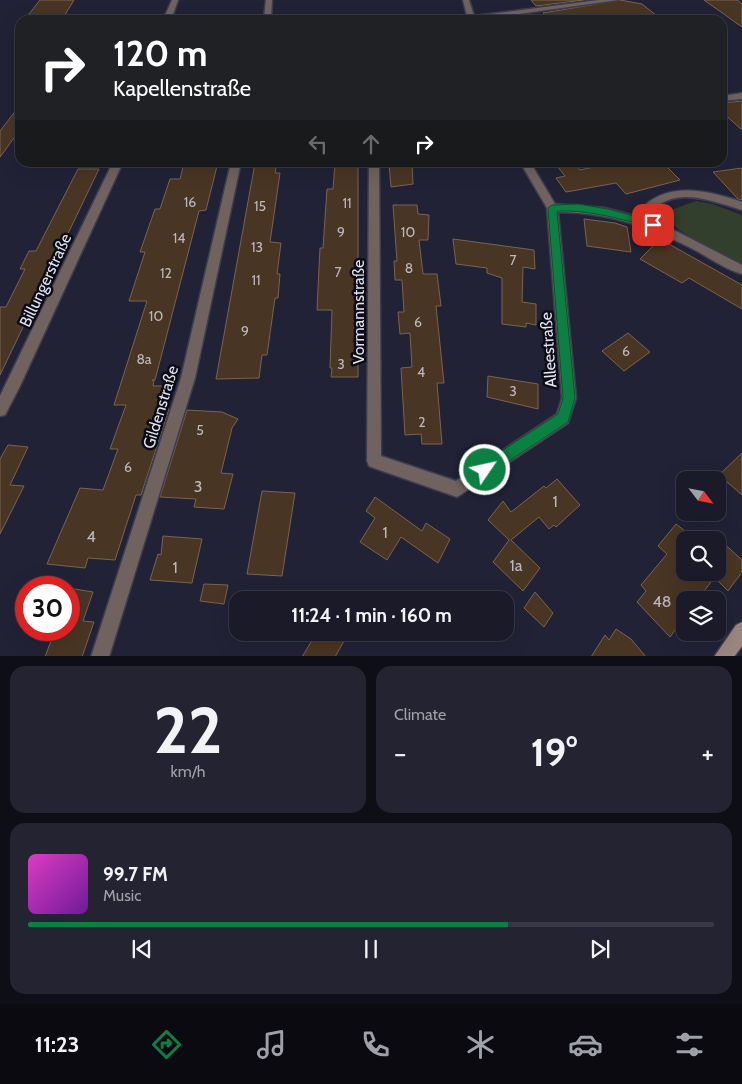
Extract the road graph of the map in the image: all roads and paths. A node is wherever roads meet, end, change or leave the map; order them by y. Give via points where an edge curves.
1 (175, 0) edge
2 (269, 0) edge
3 (466, 0) edge
4 (615, 0) edge
5 (169, 15) edge
6 (268, 15) edge
7 (471, 15) edge
8 (502, 15) edge
9 (742, 96) edge
10 (727, 98) edge
11 (116, 167) edge
12 (235, 167) edge
13 (374, 167) edge
14 (529, 167) edge
15 (742, 206) edge
16 (552, 208) junction
17 (638, 220) junction
18 (742, 270) edge
19 (0, 410) edge
20 (374, 461) joint
21 (742, 631) edge
22 (100, 656) edge
23 (723, 656) edge

1 - 5 street
2 - 6 street
3 - 7 street
4 - 8 street
9 - 10 street
11 - 19 street, Billungerstraße
12 - 22 street, Gildenstraße via 188,378
13 - 20 street, Vormannstraße
14 - 16 street, Alleestraße
15 - 17 street via 694,192 657,202 643,210
16 - 17 street via 578,207
16 - 20 street, Alleestraße via 569,398 563,418 457,488
17 - 18 street via 668,230
21 - 23 street

